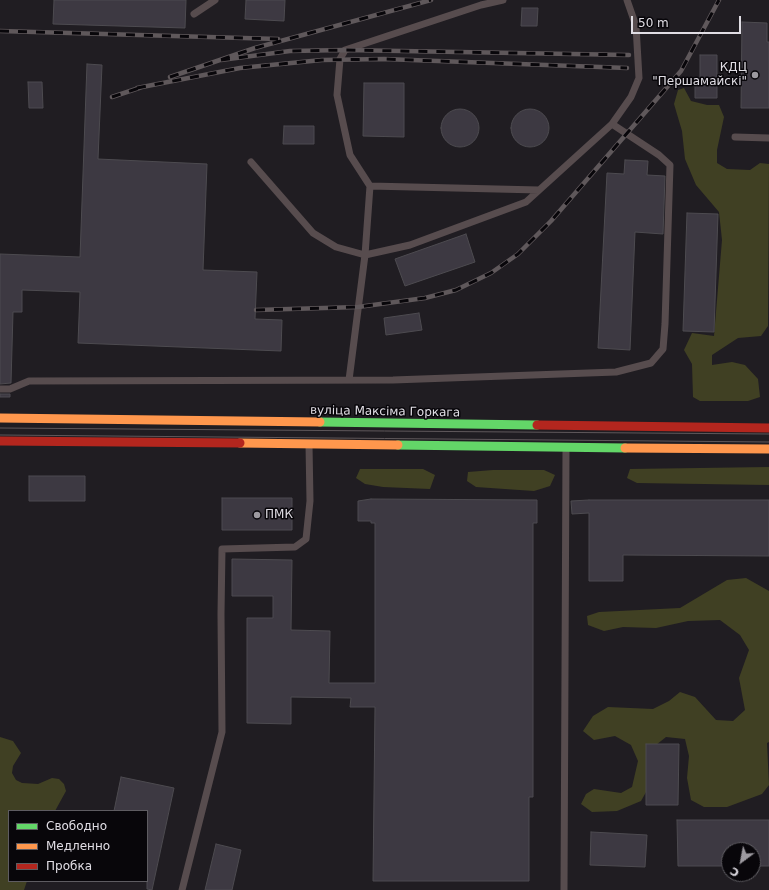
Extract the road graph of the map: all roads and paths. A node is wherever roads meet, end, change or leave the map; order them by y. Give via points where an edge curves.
1 (216, 0) edge
2 (503, 0) edge
3 (627, 0) edge
4 (480, 2) edge
5 (194, 14) dead end
6 (612, 124) junction
7 (735, 136) dead end
8 (769, 138) edge
9 (251, 162) dead end
10 (370, 186) junction
11 (539, 190) junction
12 (364, 255) junction
13 (349, 380) junction
14 (0, 389) edge
15 (0, 418) edge
16 (769, 428) edge
17 (0, 441) edge
18 (309, 444) junction
19 (566, 447) junction
20 (769, 449) edge
21 (182, 890) edge
22 (564, 890) edge

1 - 5 lane
2 - 4 lane
3 - 6 lane via 636,26 639,78 631,97
4 - 10 lane via 345,50 340,59 337,95 350,155
6 - 11 lane
6 - 13 lane via 660,155 670,165 663,349 651,363 616,372
7 - 8 lane
9 - 12 lane via 313,232 336,247
10 - 11 lane
10 - 12 lane
11 - 12 lane via 526,202 410,245
12 - 13 lane
13 - 14 lane via 30,381 10,389
15 - 16 main road, вуліца Максіма Горкага
17 - 18 main road
18 - 19 main road
18 - 21 lane via 310,501 306,539 295,547 222,549 222,732
19 - 20 main road
19 - 22 lane

